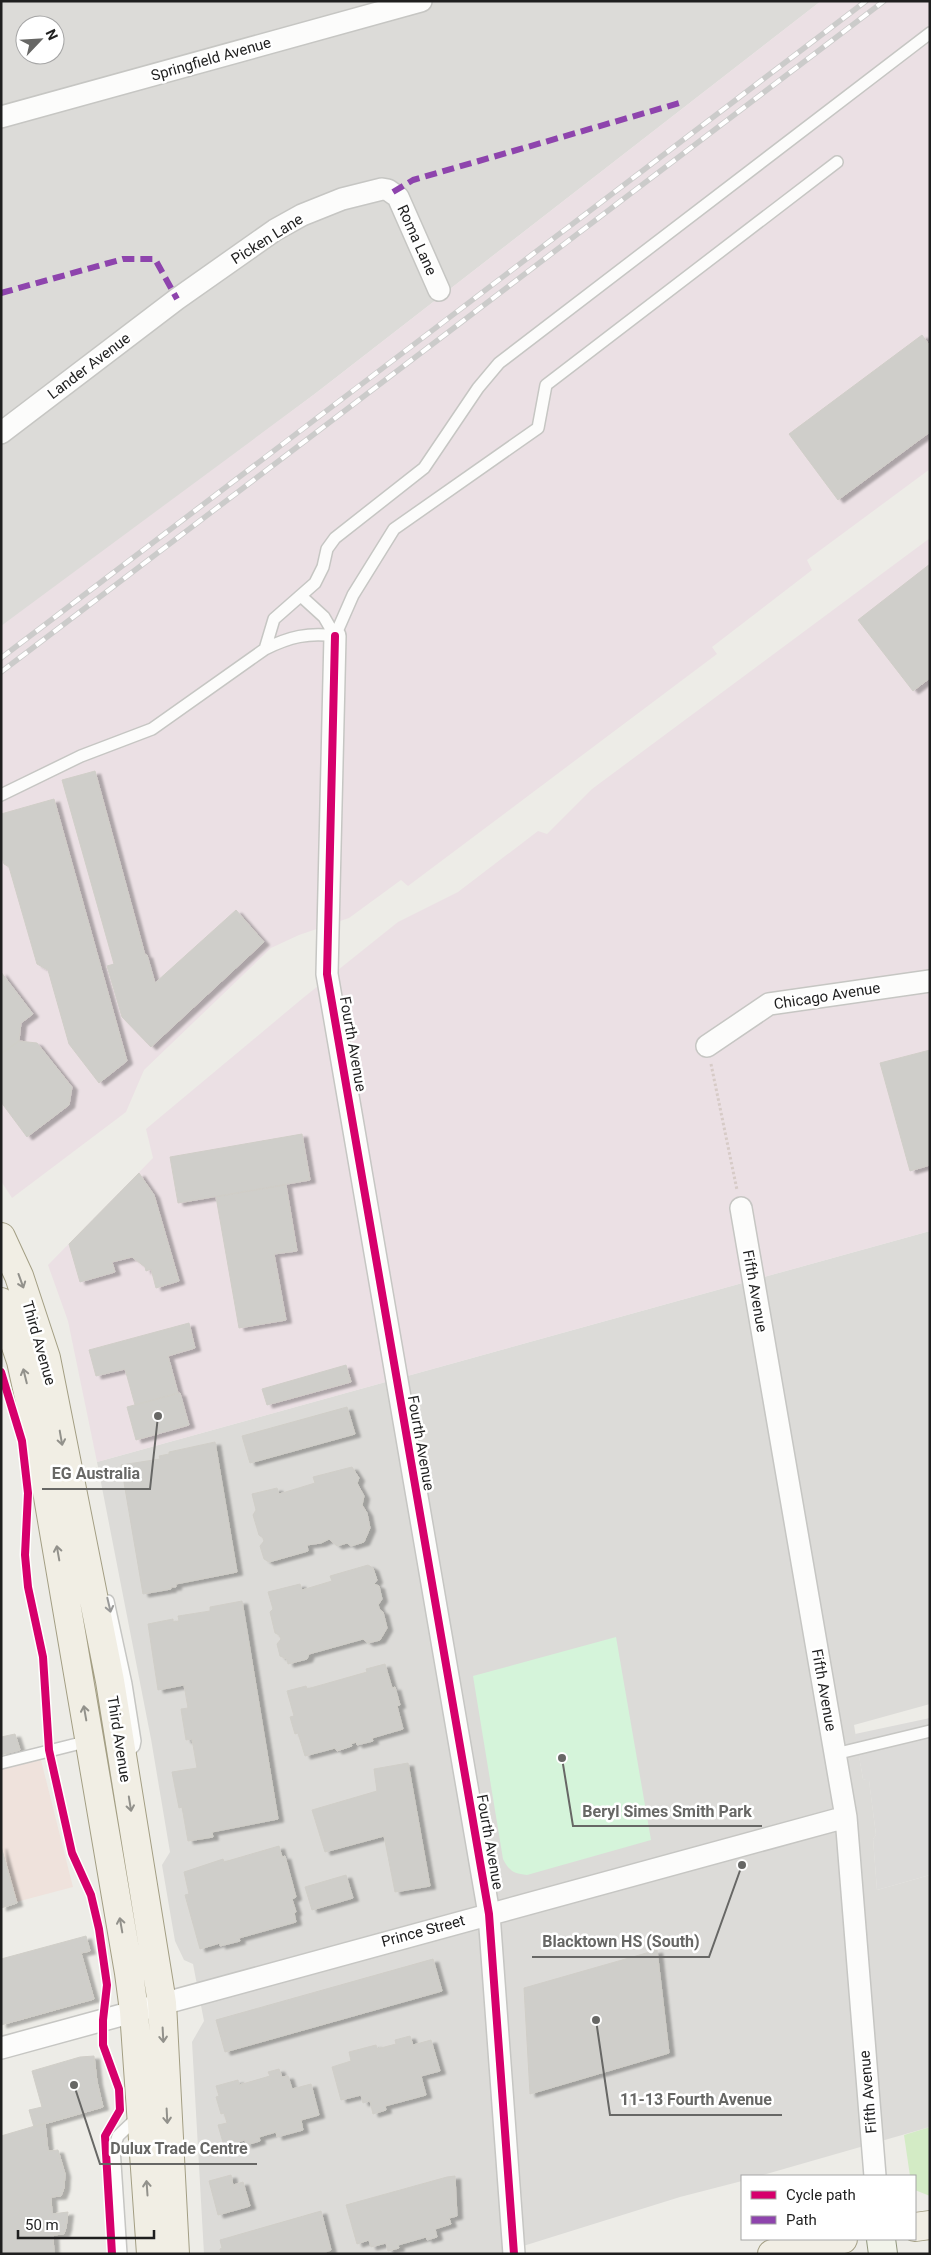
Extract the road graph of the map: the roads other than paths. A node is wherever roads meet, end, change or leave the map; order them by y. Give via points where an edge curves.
1 (421, 1) edge
2 (930, 33) edge
3 (1, 117) edge
4 (837, 162) dead end
5 (393, 192) joint
6 (439, 290) dead end
7 (178, 299) joint
8 (1, 433) edge
9 (300, 596) junction
10 (335, 636) junction
11 (265, 649) junction
12 (1, 795) edge
13 (930, 981) edge
14 (707, 1046) road end
15 (741, 1208) road end
16 (1, 1237) edge
17 (1, 1302) edge
18 (68, 1476) junction
19 (97, 1555) dead end
20 (106, 1592) dead end
21 (930, 1730) edge
22 (89, 1741) junction
23 (835, 1754) junction
24 (123, 1758) junction
25 (1, 1763) edge
26 (846, 1817) junction
27 (489, 1914) junction
28 (162, 2003) junction
29 (134, 2010) junction
30 (1, 2048) edge
31 (142, 2114) junction
32 (874, 2175) edge
33 (930, 2225) edge
34 (916, 2227) edge
35 (838, 2240) edge
36 (881, 2240) edge
37 (121, 2254) edge
38 (151, 2254) edge
39 (175, 2254) edge
40 (514, 2254) edge
41 (772, 2254) edge
42 (883, 2254) edge

1 - 3 street, Springfield Avenue
2 - 9 lane via 499,363 478,388 424,468 335,538 327,549 324,567 315,583
4 - 10 lane via 546,385 538,428 394,529 353,595
5 - 6 street, Roma Lane via 402,203
5 - 7 street, Picken Lane via 382,189 356,194 288,222
7 - 8 street, Lander Avenue
9 - 10 lane via 324,617
9 - 11 lane via 274,619
10 - 11 lane via 303,635
10 - 27 street, Fourth Avenue via 327,974
11 - 12 lane via 152,728 80,756
13 - 14 street, Chicago Avenue via 769,1004
15 - 23 street, Fifth Avenue
16 -> 18 main road, Third Avenue via 19,1276 41,1339 54,1391
22 -> 17 main road, Third Avenue via 29,1392
18 - 19 lane
18 - 24 main road, Third Avenue
20 -> 24 lane via 135,1741
21 - 23 lane
22 - 25 lane
29 -> 22 main road, Third Avenue
23 - 26 street, Fifth Avenue
24 -> 28 main road, Third Avenue
26 - 27 street, Prince Street
26 - 32 street, Fifth Avenue
27 - 28 street, Prince Street
27 - 40 street, Fourth Avenue
28 - 29 street, Prince Street
28 -> 39 main road, Third Avenue
29 - 30 street, Prince Street
29 - 31 main road, Third Avenue
31 - 37 lane via 118,2136 114,2148
38 -> 31 main road, Third Avenue
33 - 34 main road
35 - 41 main road
36 - 42 street

